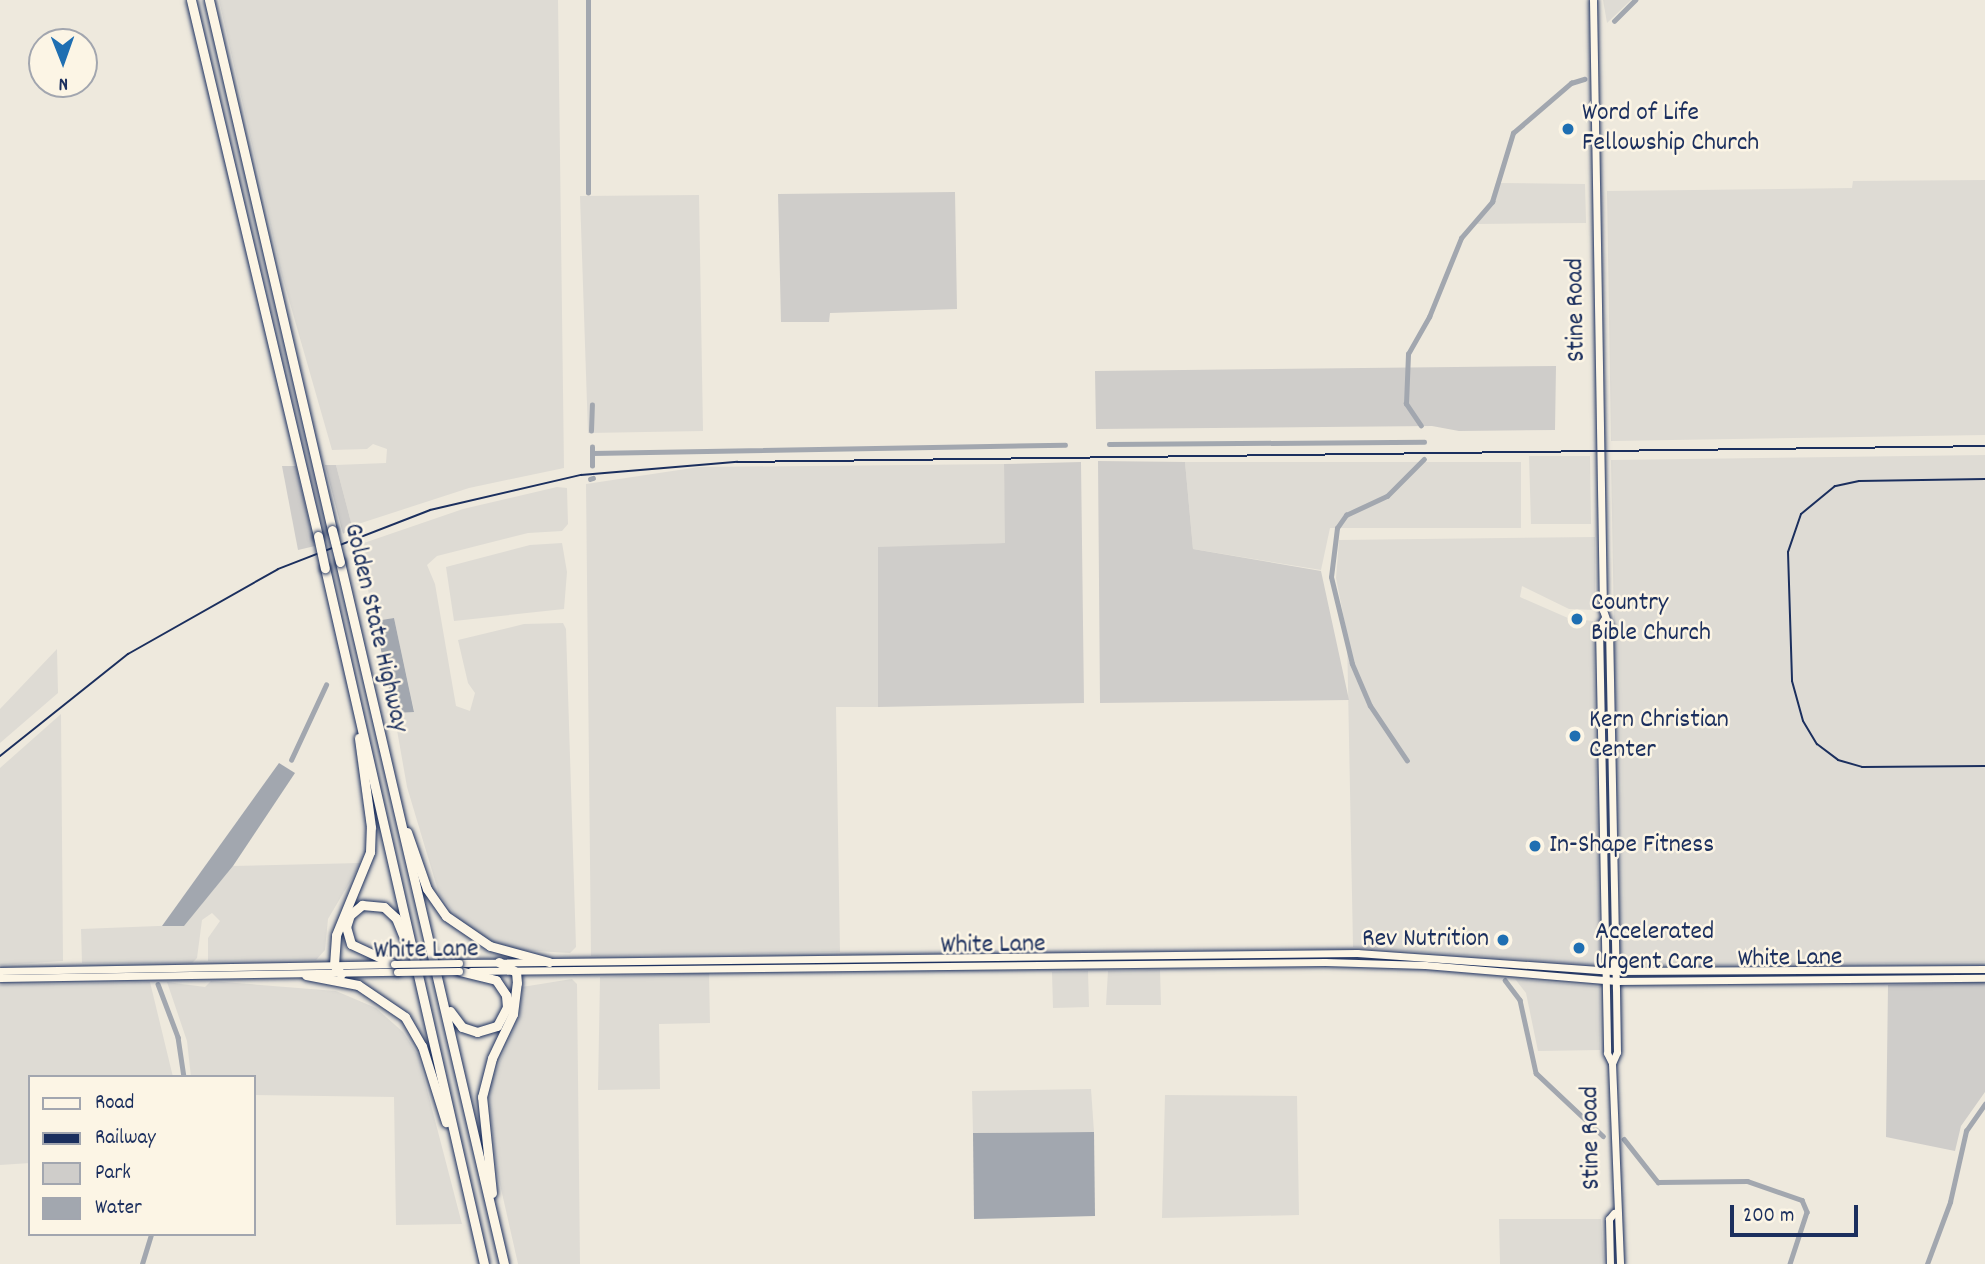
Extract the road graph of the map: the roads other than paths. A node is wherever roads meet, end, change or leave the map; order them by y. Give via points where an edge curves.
1 (191, 0) edge
2 (209, 0) edge
3 (1593, 0) edge
4 (1604, 619) junction
5 (360, 722) junction
6 (377, 735) junction
7 (1607, 792) junction
8 (1604, 868) junction
9 (1614, 910) junction
10 (1323, 953) junction
11 (1374, 954) junction
12 (1430, 957) junction
13 (433, 958) junction
14 (909, 958) junction
15 (818, 959) junction
16 (868, 959) junction
17 (721, 960) junction
18 (499, 962) junction
19 (549, 962) junction
20 (1325, 962) junction
21 (1383, 963) junction
22 (1285, 964) junction
23 (334, 965) junction
24 (1536, 966) junction
25 (249, 967) junction
26 (459, 967) junction
27 (200, 968) junction
28 (396, 968) junction
29 (823, 968) junction
30 (869, 968) junction
31 (782, 969) junction
32 (1985, 969) edge
33 (678, 970) junction
34 (1605, 970) junction
35 (0, 971) edge
36 (1616, 971) junction
37 (1710, 971) junction
38 (516, 972) junction
39 (1494, 972) junction
40 (341, 974) junction
41 (306, 975) junction
42 (417, 976) junction
43 (172, 977) junction
44 (202, 977) junction
45 (1985, 977) edge
46 (0, 978) edge
47 (1606, 981) junction
48 (1616, 981) junction
49 (1678, 981) junction
50 (1612, 1063) junction
51 (467, 1186) junction
52 (1614, 1213) junction
53 (495, 1226) junction
54 (484, 1264) edge
55 (504, 1264) edge
56 (1611, 1264) edge
57 (1620, 1264) edge

1 - 5 highway, Golden State Highway, bridge
2 - 6 highway, Golden State Highway, bridge
3 - 4 main road, Stine Road
4 - 7 main road, Stine Road via 1600,627 1602,758
4 - 7 main road, Stine Road via 1609,627
5 - 23 highway via 370,852 363,879 337,929
5 - 42 highway, Golden State Highway
6 - 13 highway, Golden State Highway
6 - 19 highway via 422,877 438,906 479,941
7 - 8 main road, Stine Road
7 - 9 main road, Stine Road
8 - 9 main road
8 - 34 main road, Stine Road
9 - 36 main road, Stine Road
10 - 11 main road, White Lane
10 - 14 main road, White Lane
10 - 22 main road
11 - 12 main road, White Lane
11 - 20 main road via 1330,957
12 - 21 main road
12 - 24 main road, White Lane
13 - 26 highway via 457,1023 472,1032 492,1029 506,1012 504,989 491,978
13 - 53 highway, Golden State Highway
14 - 16 main road, White Lane
14 - 30 main road
15 - 16 main road, White Lane
15 - 17 main road, White Lane
15 - 31 main road
16 - 29 main road
17 - 19 main road, White Lane
17 - 33 main road
18 - 19 main road, White Lane
18 - 26 main road, White Lane
18 - 38 highway
20 - 21 main road, White Lane
20 - 22 main road, White Lane
21 - 39 main road, White Lane
22 - 30 main road, White Lane
23 - 25 main road, White Lane
23 - 28 main road, White Lane
23 - 40 highway
24 - 34 main road, White Lane
24 - 39 main road via 1530,971
25 - 27 main road, White Lane
25 - 44 main road
26 - 28 main road, White Lane, bridge
26 - 38 main road, White Lane
27 - 35 main road, White Lane
27 - 43 main road
28 - 40 main road, White Lane
28 - 42 highway via 351,944 346,927 353,911 373,904 393,913
29 - 30 main road, White Lane
29 - 31 main road, White Lane
31 - 33 main road, White Lane
32 - 37 main road, White Lane
33 - 38 main road, White Lane
34 - 36 main road, White Lane
34 - 47 main road, Stine Road
36 - 37 main road, White Lane
36 - 48 main road, Stine Road
37 - 49 main road
38 - 53 highway via 513,1014 492,1058 482,1097
39 - 47 main road, White Lane
40 - 41 main road, White Lane
41 - 44 main road, White Lane
41 - 51 highway via 368,990 413,1027
42 - 51 highway, Golden State Highway
43 - 44 main road, White Lane
43 - 46 main road, White Lane
45 - 49 main road, White Lane
47 - 48 main road, White Lane
47 - 50 main road, Stine Road via 1607,1053
48 - 49 main road, White Lane
48 - 50 main road, Stine Road via 1617,1052
50 - 52 main road, Stine Road
51 - 54 highway, Golden State Highway
52 - 56 main road, Stine Road via 1609,1219
52 - 57 main road, Stine Road via 1619,1218
53 - 55 highway, Golden State Highway

